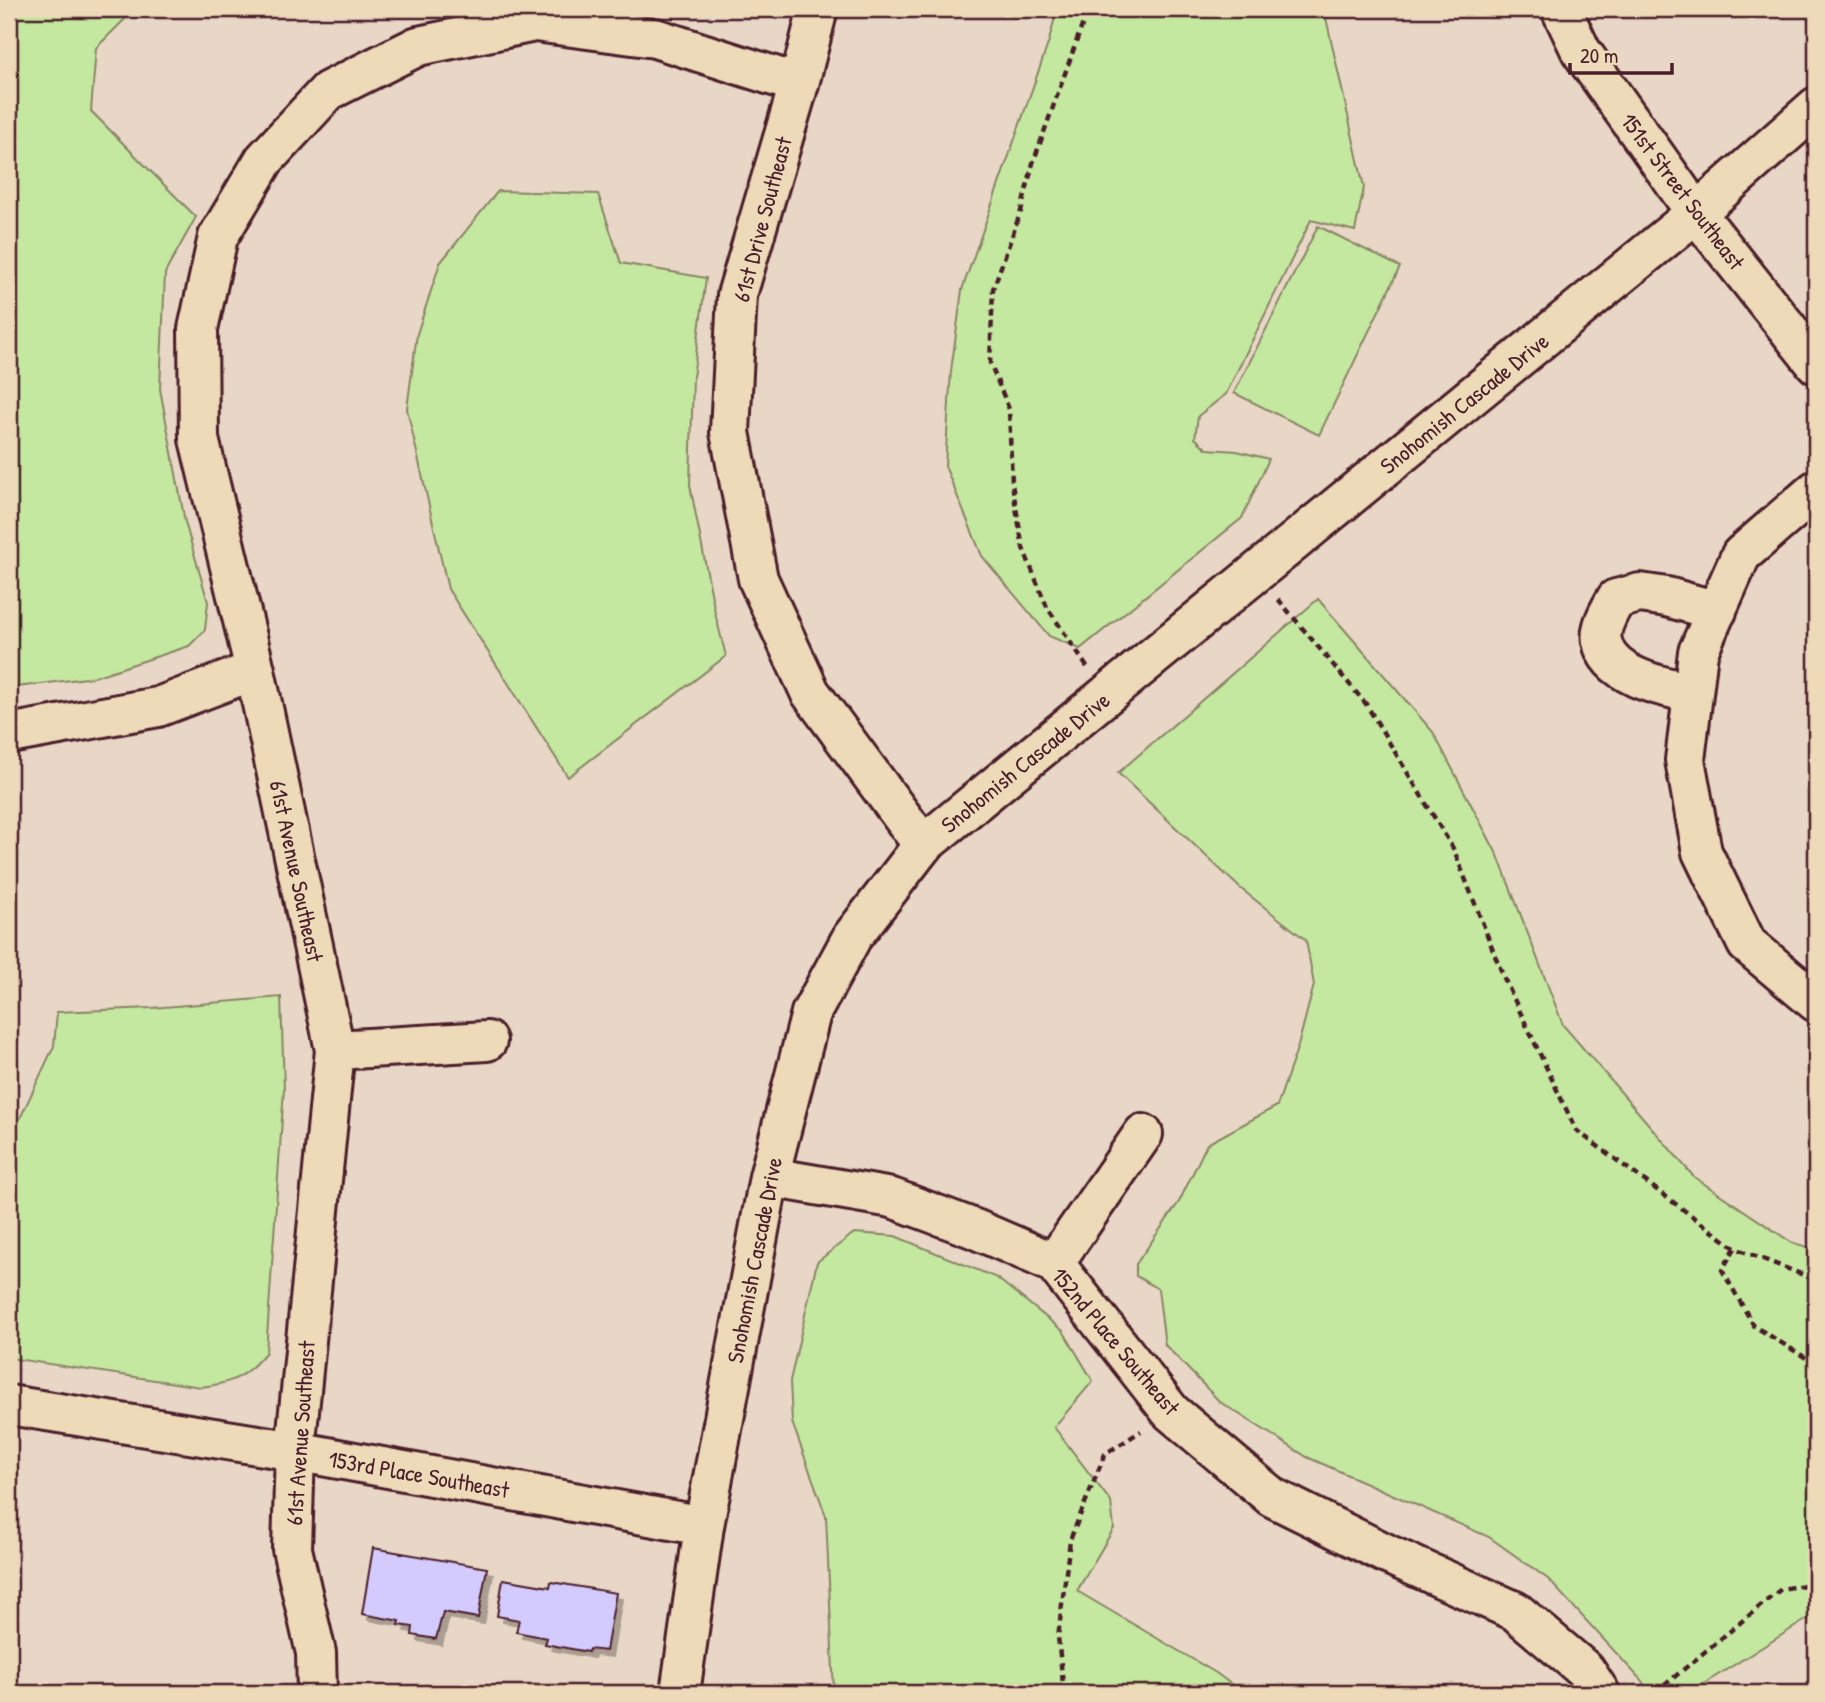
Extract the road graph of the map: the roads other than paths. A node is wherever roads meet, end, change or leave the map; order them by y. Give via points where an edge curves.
1 (818, 9) edge
2 (1561, 9) edge
3 (799, 84) junction
4 (1816, 107) edge
5 (1696, 213) junction
6 (1816, 364) edge
7 (1816, 490) edge
8 (1717, 611) junction
9 (255, 670) junction
10 (1693, 693) junction
11 (9, 734) edge
12 (923, 845) junction
13 (1816, 1002) edge
14 (486, 1041) dead end
15 (335, 1050) junction
16 (1143, 1134) dead end
17 (769, 1177) junction
18 (1054, 1264) junction
19 (9, 1405) edge
20 (295, 1451) junction
21 (704, 1526) junction
22 (317, 1693) edge
23 (680, 1693) edge
24 (1600, 1693) edge

1 - 3 street, 61st Drive Southeast
2 - 5 street, 151st Street Southeast via 1581,51
3 - 9 street, 61st Avenue Southeast via 655,37 535,22 418,46 328,91 264,160 218,237 198,329 199,439
3 - 12 street, 61st Drive Southeast via 737,295 730,432 758,579 810,692
4 - 5 street, Snohomish Cascade Drive
5 - 6 street, 151st Street Southeast
5 - 12 street, Snohomish Cascade Drive
7 - 8 street via 1741,555
8 - 10 street via 1698,652
8 - 10 street via 1640,593 1616,599 1605,621 1601,640 1610,658 1650,684
9 - 11 street via 158,707
9 - 15 street, 61st Avenue Southeast
10 - 13 street via 1685,760 1702,852 1747,944
12 - 17 street, Snohomish Cascade Drive via 852,937 811,1013
14 - 15 street
15 - 20 street, 61st Avenue Southeast
16 - 18 street
17 - 18 street, 152nd Place Southeast via 892,1198
17 - 21 street, Snohomish Cascade Drive
18 - 24 street, 152nd Place Southeast via 1171,1412 1272,1497 1515,1611 1585,1670
19 - 20 street, 153rd Place Southeast
20 - 21 street, 153rd Place Southeast
20 - 22 street, 61st Avenue Southeast via 292,1549 316,1653
21 - 23 street, Snohomish Cascade Drive

